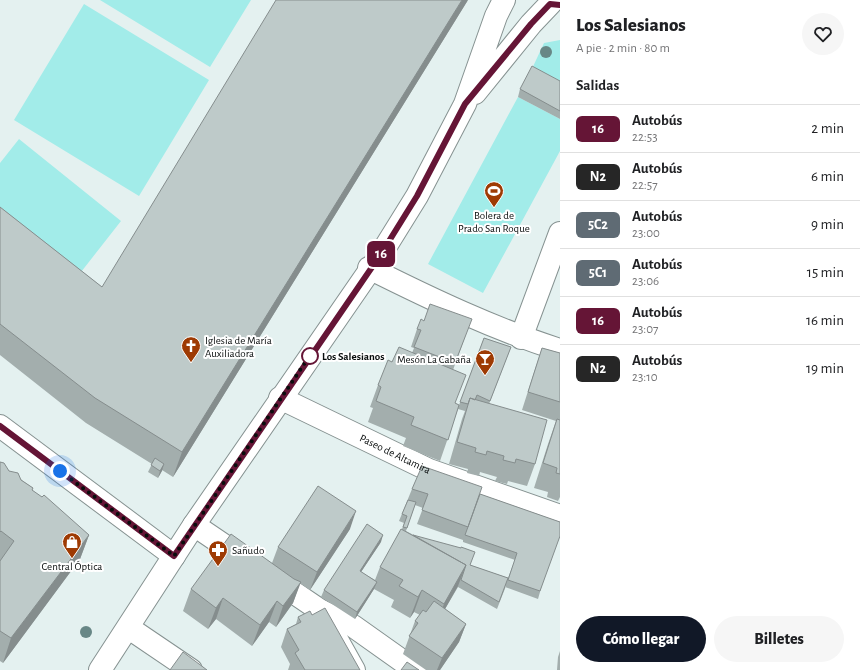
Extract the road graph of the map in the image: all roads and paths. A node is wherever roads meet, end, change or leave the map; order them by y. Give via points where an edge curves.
1 (504, 0) edge
2 (551, 3) edge
3 (465, 104) junction
4 (560, 233) edge
5 (369, 268) junction
6 (521, 338) junction
7 (560, 350) edge
8 (280, 398) junction
9 (0, 426) edge
10 (560, 516) edge
11 (194, 525) junction
12 (174, 556) junction
13 (321, 611) junction
14 (129, 628) junction
15 (100, 670) edge
16 (191, 670) edge
17 (354, 670) edge
18 (415, 670) edge

1 - 3 street
2 - 3 street
3 - 5 street via 417,196 381,254
4 - 6 street
5 - 6 street
5 - 8 street
6 - 7 street
8 - 10 street, Paseo de Altamira via 429,470
8 - 11 street
9 - 12 street
11 - 12 street
11 - 13 street
12 - 14 street
13 - 17 street
13 - 18 street via 353,626
14 - 15 street
14 - 16 street

